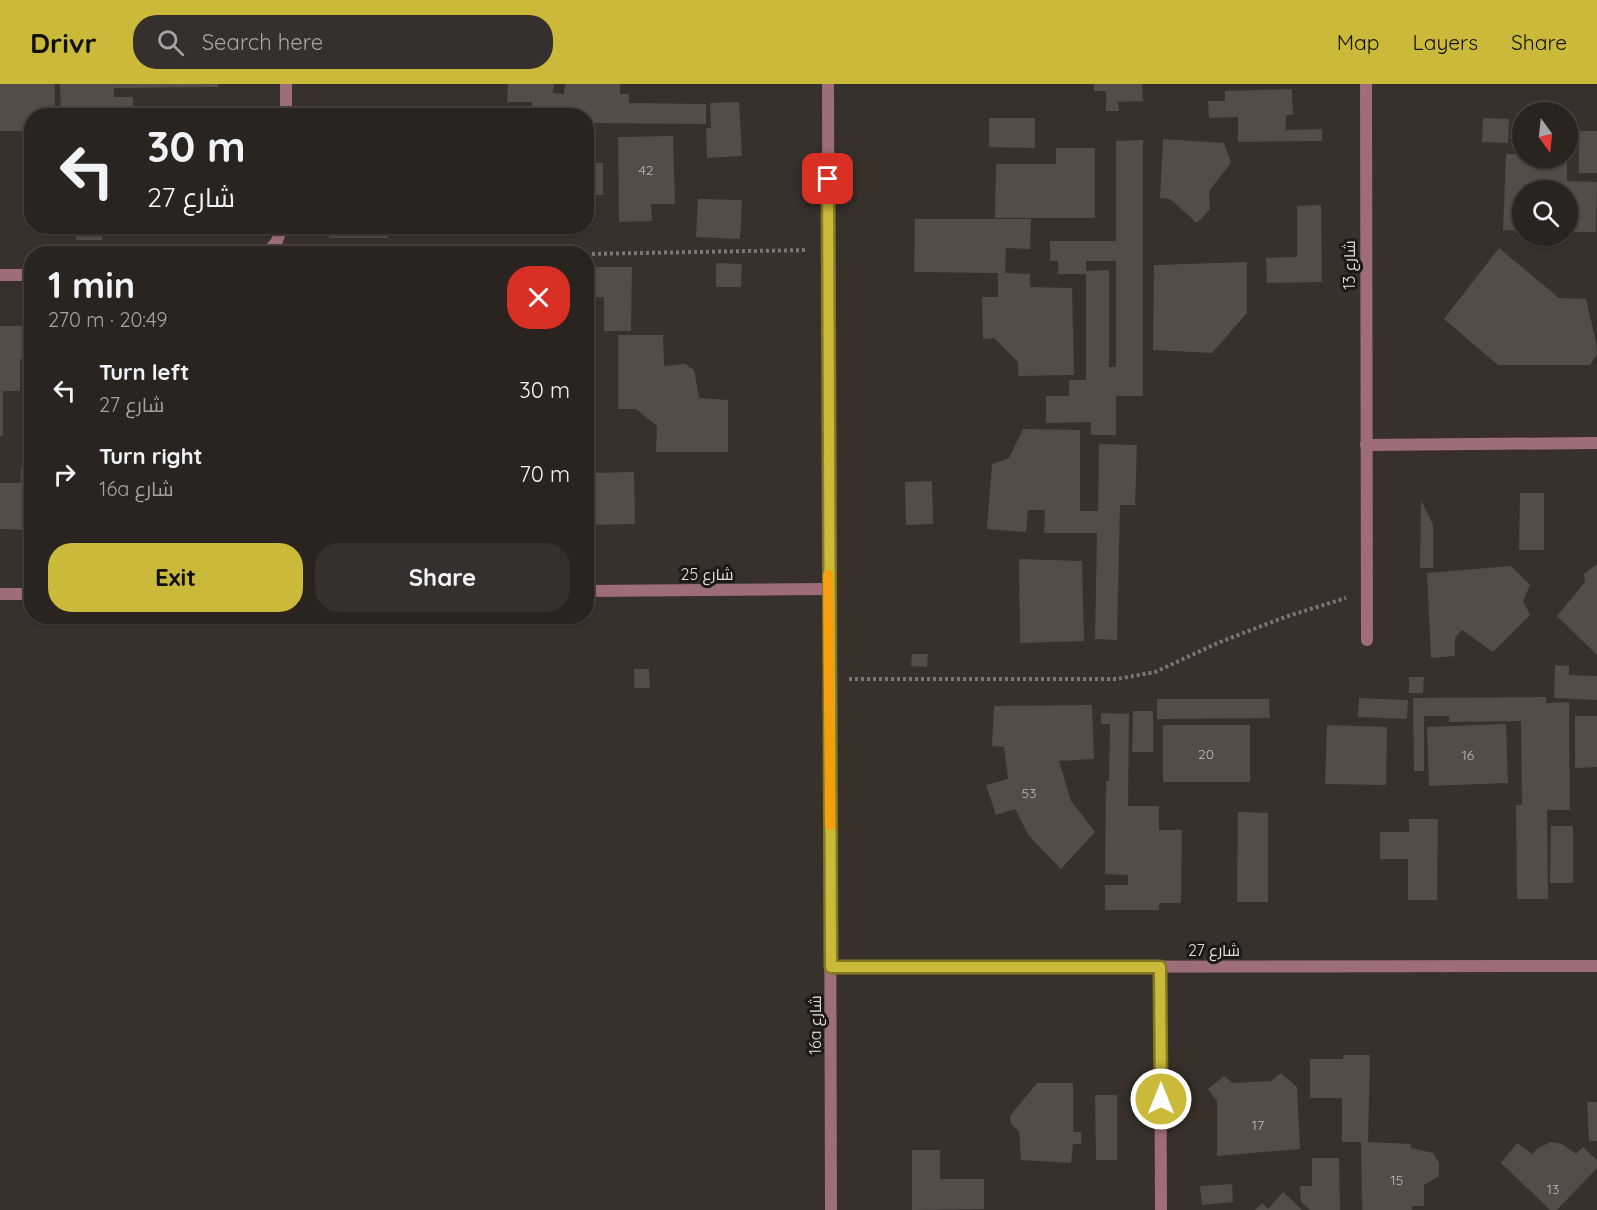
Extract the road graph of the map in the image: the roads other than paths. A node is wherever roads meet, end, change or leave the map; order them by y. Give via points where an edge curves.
1 (286, 84) edge
2 (828, 84) edge
3 (1366, 84) edge
4 (286, 108) edge
5 (0, 275) edge
6 (24, 275) edge
7 (1597, 443) edge
8 (1366, 445) junction
9 (828, 590) junction
10 (594, 591) edge
11 (0, 594) edge
12 (24, 594) edge
13 (1367, 640) dead end
14 (1597, 966) edge
15 (831, 967) junction
16 (1160, 967) junction
17 (831, 1210) edge
18 (1161, 1210) edge

1 - 4 street
2 - 9 street, 16a شارع
3 - 8 street, شارع 13
5 - 6 street
7 - 8 street
8 - 13 street, شارع 13
9 - 10 street, شارع 25
9 - 15 street, 16a شارع
11 - 12 street
14 - 16 street, شارع 27
15 - 16 street, شارع 27
15 - 17 street, 16a شارع
16 - 18 street

